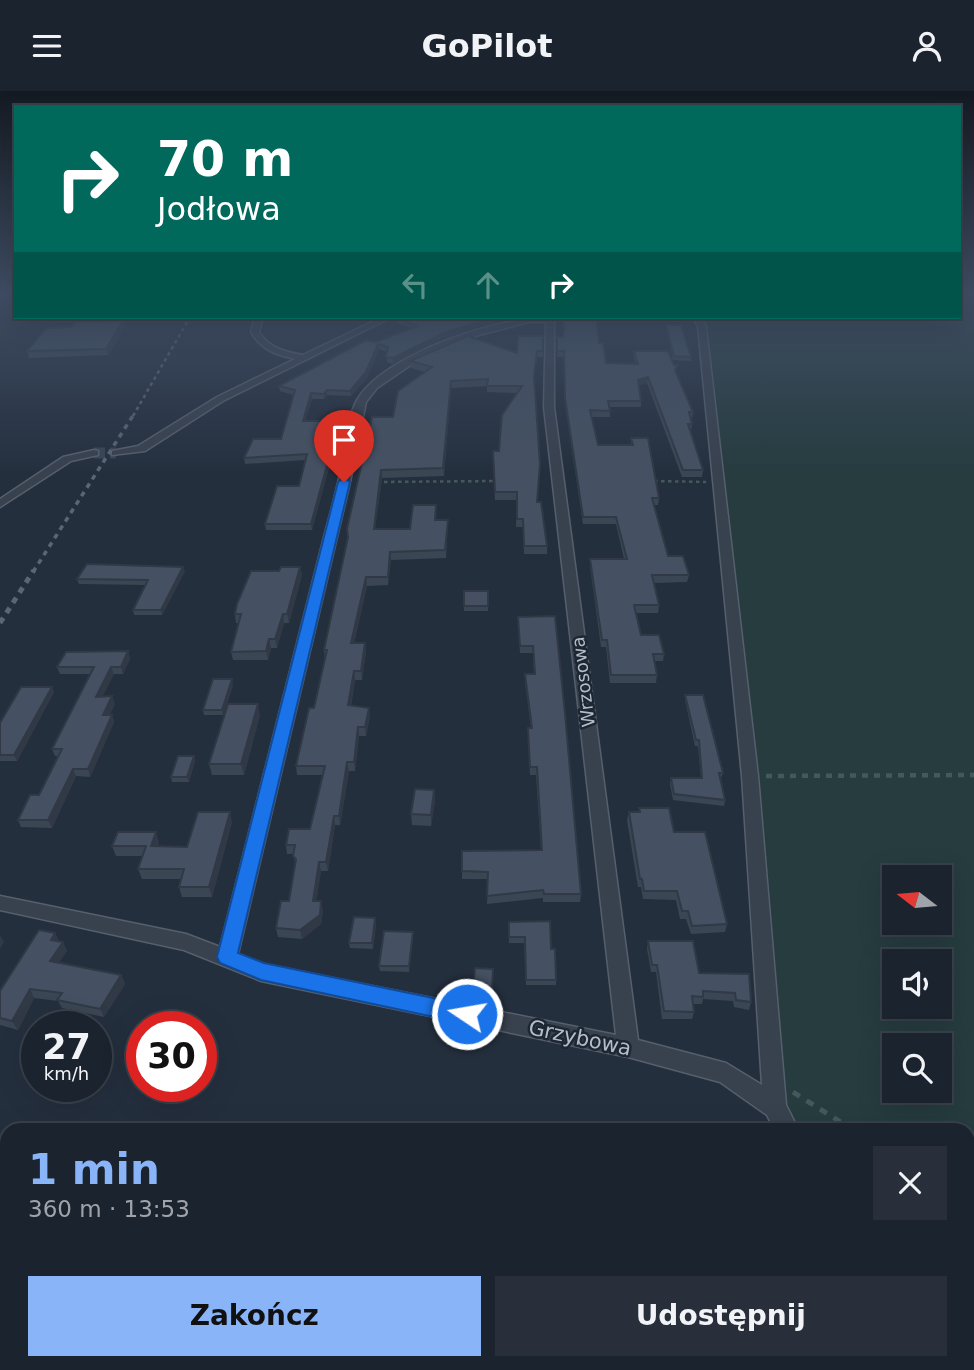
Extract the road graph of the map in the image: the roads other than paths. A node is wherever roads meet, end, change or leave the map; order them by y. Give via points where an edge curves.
1 (288, 354) edge
2 (312, 354) edge
3 (424, 354) edge
4 (550, 354) edge
5 (705, 354) edge
6 (303, 358) junction
7 (94, 453) tunnel mouth
8 (116, 453) tunnel mouth
9 (0, 504) edge
10 (0, 903) edge
11 (227, 957) junction
12 (628, 1047) junction
13 (775, 1107) junction
14 (784, 1123) edge

1 - 6 street
2 - 6 street
3 - 11 street via 382,377 360,404
4 - 12 street, Wrzosowa via 550,407
5 - 13 street via 750,776
6 - 8 street via 207,407 141,449
7 - 9 street via 67,459
10 - 11 street, Grzybowa via 186,941
11 - 12 street, Grzybowa via 261,972
12 - 13 street, Grzybowa via 726,1073
13 - 14 street

